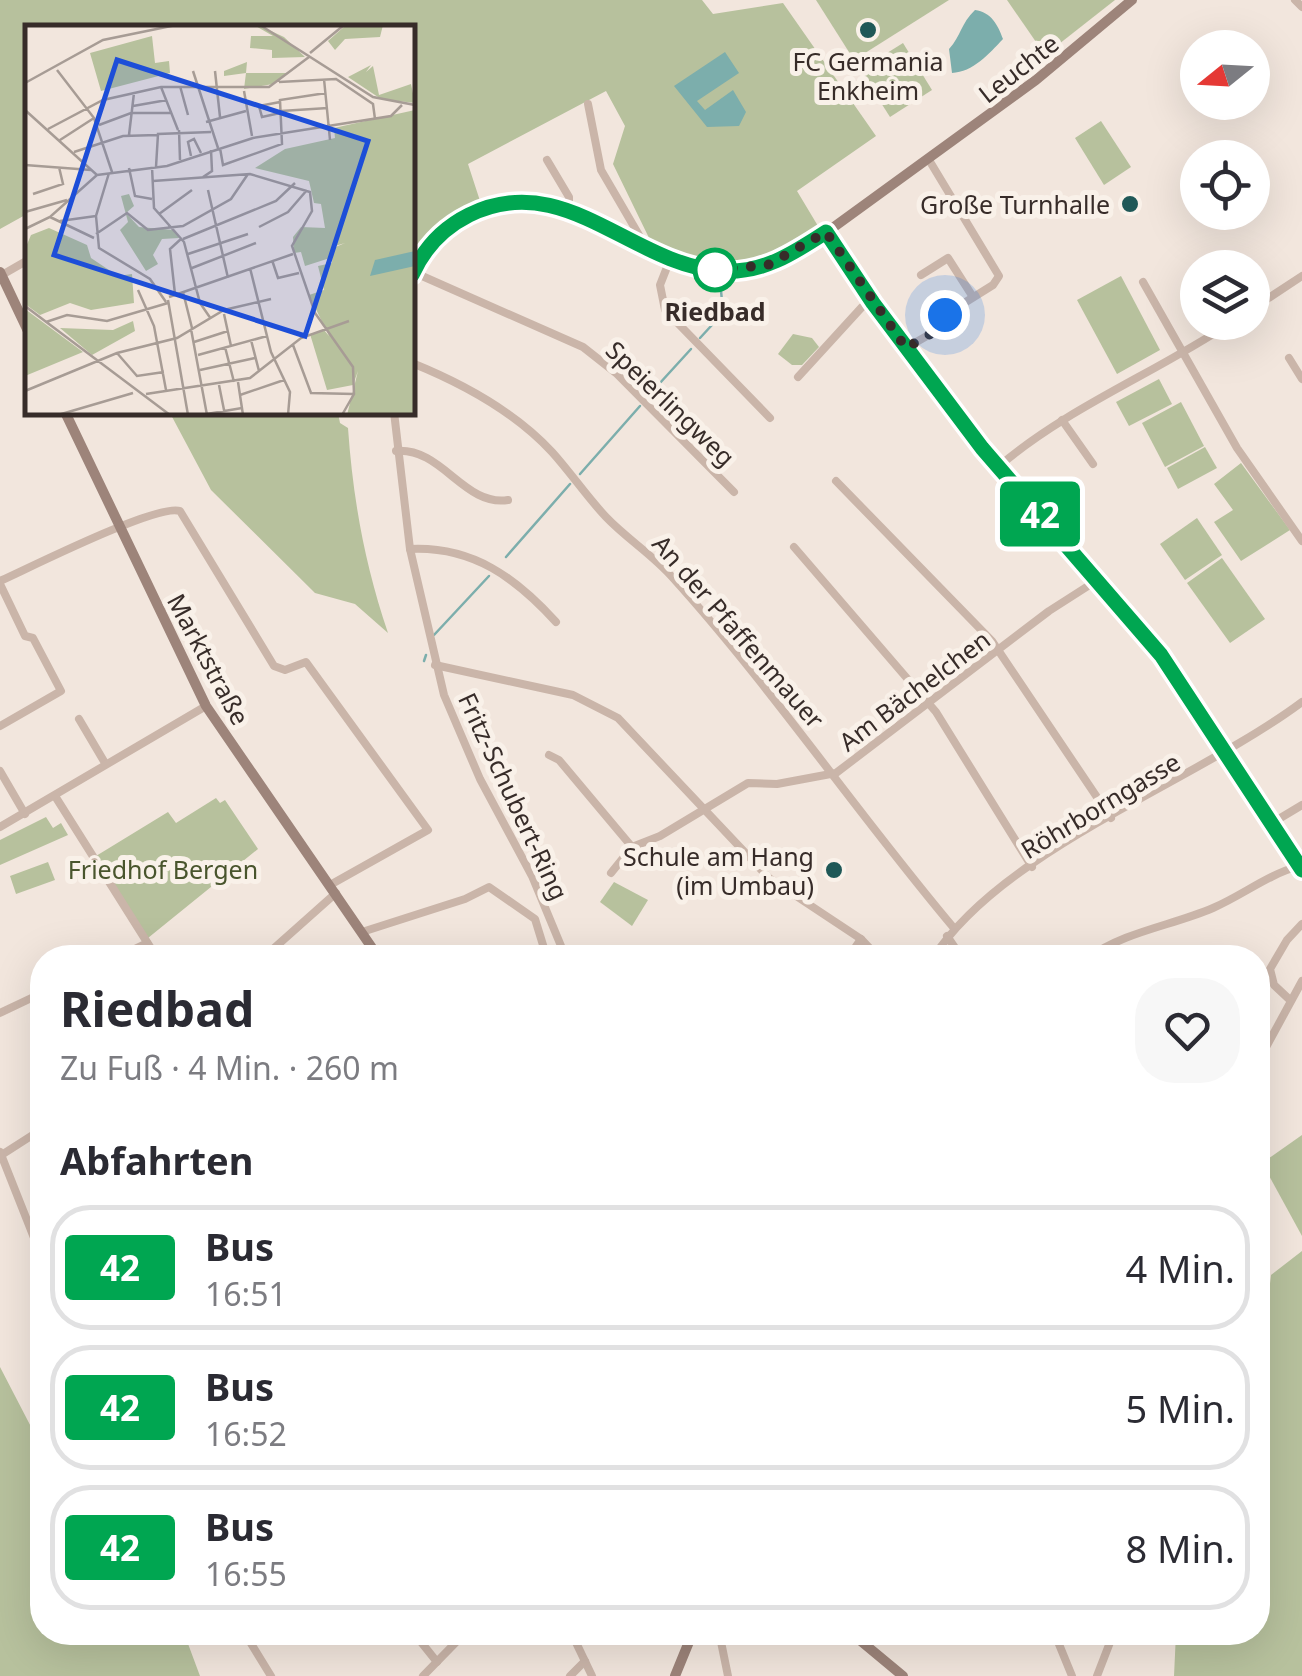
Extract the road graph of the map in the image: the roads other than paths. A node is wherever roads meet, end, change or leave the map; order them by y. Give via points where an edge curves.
1 (1132, 0) edge
2 (1295, 0) edge
3 (1302, 7) edge
4 (588, 104) dead end
5 (547, 160) dead end
6 (928, 160) junction
7 (570, 210) junction
8 (826, 232) junction
9 (646, 245) junction
10 (672, 257) junction
11 (25, 262) edge
12 (415, 271) edge
13 (0, 274) edge
14 (415, 275) edge
15 (921, 275) dead end
16 (1302, 276) edge
17 (1143, 282) dead end
18 (974, 297) junction
19 (1270, 297) edge
20 (873, 303) junction
21 (25, 325) edge
22 (1206, 340) edge
23 (906, 348) junction
24 (1184, 355) junction
25 (1289, 358) dead end
26 (415, 365) edge
27 (798, 377) dead end
28 (1302, 379) edge
29 (67, 415) edge
30 (394, 415) edge
31 (770, 418) dead end
32 (1062, 420) junction
33 (396, 451) junction
34 (1092, 464) dead end
35 (998, 467) junction
36 (836, 481) dead end
37 (734, 492) dead end
38 (508, 500) dead end
39 (120, 529) junction
40 (1302, 541) edge
41 (794, 547) dead end
42 (410, 549) junction
43 (1099, 579) junction
44 (0, 583) edge
45 (556, 622) dead end
46 (1000, 651) junction
47 (435, 665) junction
48 (1302, 702) edge
49 (930, 704) junction
50 (206, 706) junction
51 (79, 719) dead end
52 (0, 726) edge
53 (1226, 753) junction
54 (549, 755) dead end
55 (105, 763) junction
56 (0, 771) edge
57 (832, 774) junction
58 (55, 796) junction
59 (1302, 805) edge
60 (703, 807) junction
61 (25, 814) junction
62 (1111, 818) junction
63 (1272, 822) junction
64 (0, 828) edge
65 (632, 847) junction
66 (1032, 868) junction
67 (1301, 868) edge
68 (611, 873) dead end
69 (333, 889) junction
70 (1302, 924) edge
71 (362, 932) junction
72 (950, 932) junction
73 (860, 939) junction
74 (146, 943) joint
75 (142, 945) edge
76 (276, 945) edge
77 (370, 945) edge
78 (543, 945) edge
79 (561, 945) edge
80 (856, 945) edge
81 (866, 945) edge
82 (942, 945) edge
83 (956, 945) edge
84 (1109, 945) edge
85 (1302, 982) edge
86 (30, 999) edge
87 (1290, 1000) junction
88 (0, 1013) edge
89 (1270, 1039) edge
90 (30, 1136) edge
91 (0, 1155) edge
92 (30, 1222) edge
93 (252, 1645) edge
94 (422, 1645) edge
95 (453, 1645) edge
96 (577, 1645) edge
97 (688, 1645) edge
98 (721, 1645) edge
99 (866, 1645) edge
100 (1059, 1645) edge
101 (1109, 1645) edge
102 (585, 1661) junction
103 (436, 1662) junction
104 (271, 1676) edge
105 (423, 1676) edge
106 (570, 1676) edge
107 (592, 1676) edge
108 (675, 1676) edge
109 (728, 1676) edge
110 (903, 1676) edge
111 (1072, 1676) edge
112 (1097, 1676) edge

1 - 6 street, Leuchte
2 - 3 street
4 - 9 street via 601,170
5 - 7 street
6 - 8 street, Leuchte
6 - 18 street via 999,272 997,282
7 - 9 street
7 - 12 street via 516,202 480,210 441,233
8 - 10 street via 785,258 748,270 705,269
8 - 20 street
9 - 10 street
10 - 31 street via 660,285 665,310
11 - 13 street
13 - 21 street
14 - 37 street, Speierlingweg via 583,347
15 - 18 street via 948,258
16 - 19 street
17 - 24 street
18 - 23 street
20 - 23 street
20 - 27 street
22 - 24 street
23 - 35 street
24 - 32 street
24 - 40 street via 1237,448
25 - 28 street
26 - 57 street, An der Pfaffenmauer via 485,398 540,440 605,516 677,582
29 - 39 street, Marktstraße
30 - 33 street, Fritz-Schubert-Ring
32 - 34 street
32 - 35 street
33 - 38 street via 426,455 488,501
33 - 42 street, Fritz-Schubert-Ring
35 - 43 street
36 - 46 street
39 - 44 street
39 - 50 street, Marktstraße
39 - 69 street via 166,509 180,511 274,666 285,670 306,662 428,830
41 - 49 street
42 - 45 street via 507,573
42 - 47 street, Fritz-Schubert-Ring
43 - 46 street, Am Bächelchen
43 - 53 street via 1171,668
44 - 52 street via 61,691
46 - 49 street, Am Bächelchen
46 - 62 street
47 - 60 street via 601,708 636,734
47 - 79 street, Fritz-Schubert-Ring via 449,710
48 - 53 street, Röhrborngasse
49 - 57 street, Am Bächelchen
49 - 66 street
50 - 55 street
50 - 69 street, Marktstraße
51 - 55 street
53 - 62 street, Röhrborngasse
53 - 63 street
54 - 65 street
55 - 58 street
56 - 61 street
57 - 60 street, Am Bächelchen via 777,784 752,781
57 - 72 street, An der Pfaffenmauer
58 - 61 street
58 - 74 street
59 - 63 street
60 - 65 street, Am Bächelchen
60 - 73 street via 774,883
61 - 64 street
62 - 66 street, Röhrborngasse
63 - 67 street
65 - 68 street, Am Bächelchen
66 - 72 street, Röhrborngasse
67 - 84 street
69 - 71 street, Marktstraße
69 - 76 street
70 - 87 street via 1270,969 1274,986
71 - 77 street, Marktstraße
71 - 78 street via 488,887 535,919
72 - 82 street, Röhrborngasse
72 - 83 street, An der Pfaffenmauer
73 - 80 street
73 - 81 street
74 - 75 street
85 - 87 street
86 - 88 street
87 - 89 street
90 - 91 street
91 - 92 street
93 - 104 street
94 - 103 street
95 - 103 street
96 - 102 street
97 - 108 street
98 - 109 street
99 - 110 street
100 - 111 street
101 - 112 street
102 - 106 street
102 - 107 street
103 - 105 street

